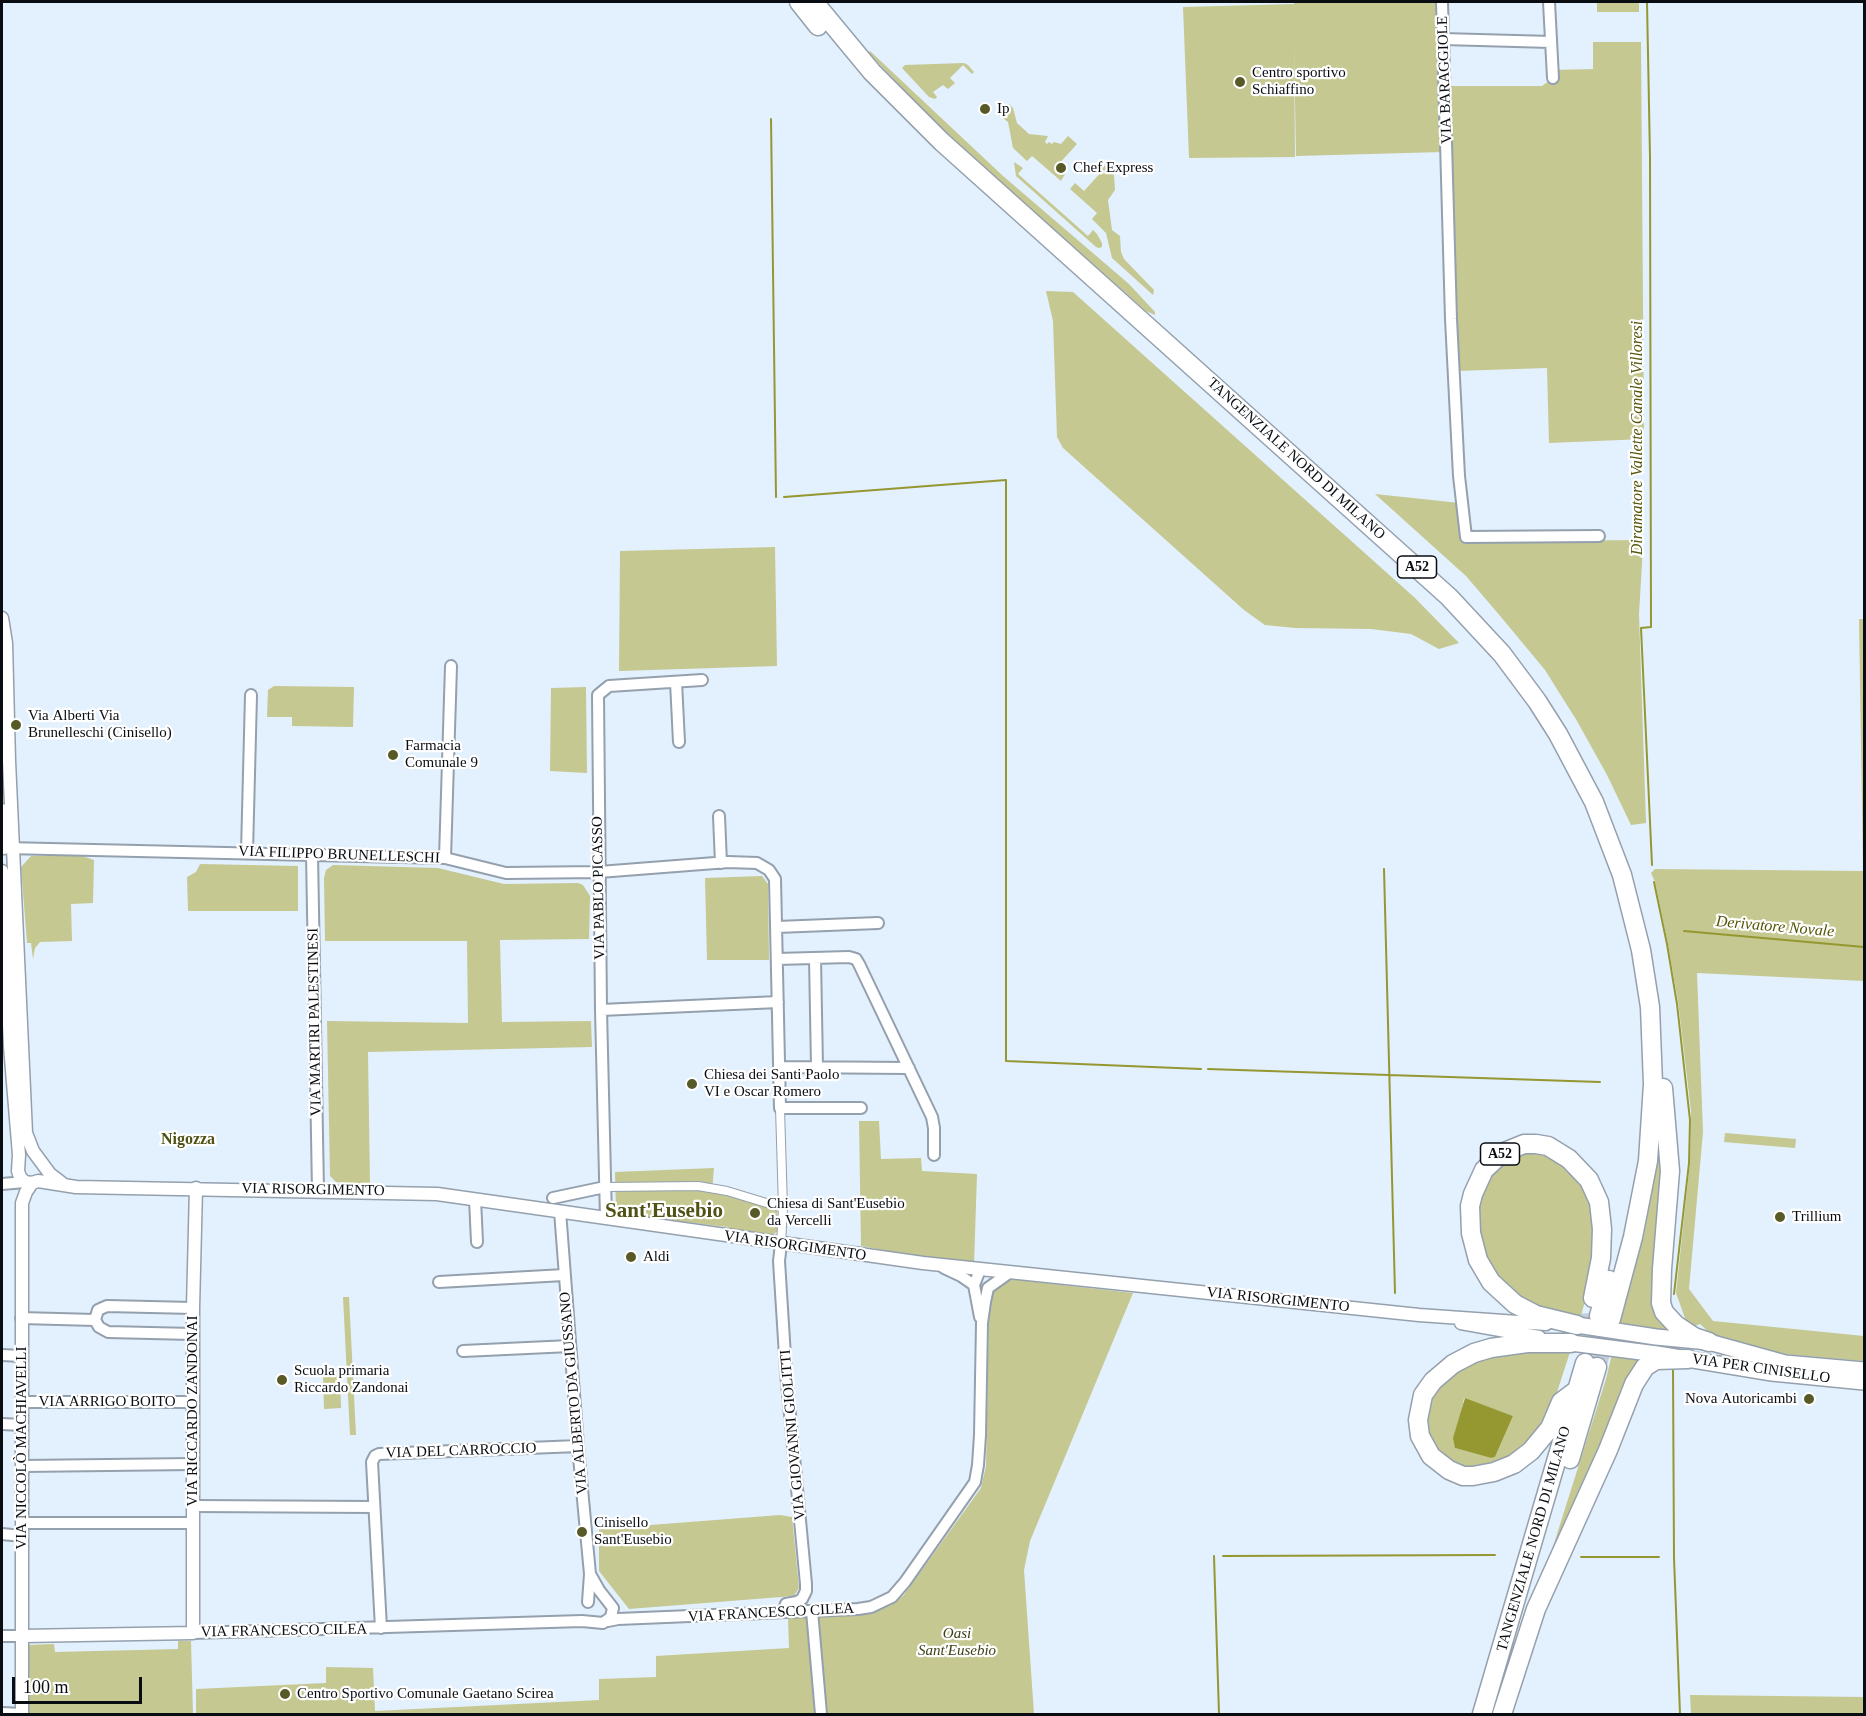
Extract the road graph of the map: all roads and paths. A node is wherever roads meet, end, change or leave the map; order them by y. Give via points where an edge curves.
1 (799, 2) edge
2 (814, 2) edge
3 (1442, 2) edge
4 (1550, 2) edge
5 (1443, 39) junction
6 (1551, 42) junction
7 (1553, 78) dead end
8 (1599, 536) dead end
9 (2, 618) edge
10 (2, 657) edge
11 (451, 666) dead end
12 (7, 679) junction
13 (702, 680) dead end
14 (676, 682) junction
15 (251, 694) dead end
16 (679, 742) dead end
17 (2, 810) edge
18 (719, 816) dead end
19 (6, 848) edge
20 (247, 852) junction
21 (312, 854) junction
22 (445, 858) junction
23 (721, 863) junction
24 (2, 871) edge
25 (599, 872) junction
26 (2, 894) edge
27 (878, 923) dead end
28 (777, 927) junction
29 (815, 958) junction
30 (777, 959) junction
31 (1645, 969) junction
32 (778, 1002) junction
33 (601, 1010) junction
34 (780, 1067) junction
35 (817, 1067) junction
36 (909, 1068) junction
37 (780, 1108) junction
38 (861, 1108) dead end
39 (934, 1155) dead end
40 (42, 1163) junction
41 (19, 1167) junction
42 (32, 1182) junction
43 (2, 1184) edge
44 (64, 1185) junction
45 (605, 1187) junction
46 (196, 1188) junction
47 (318, 1191) junction
48 (553, 1197) dead end
49 (475, 1199) junction
50 (783, 1208) junction
51 (560, 1211) junction
52 (606, 1218) junction
53 (477, 1242) dead end
54 (781, 1244) junction
55 (935, 1265) junction
56 (982, 1270) junction
57 (1009, 1273) junction
58 (564, 1275) junction
59 (439, 1282) dead end
60 (974, 1285) junction
61 (988, 1288) junction
62 (193, 1308) junction
63 (1419, 1315) junction
64 (21, 1318) junction
65 (1594, 1318) junction
66 (95, 1320) junction
67 (982, 1323) junction
68 (193, 1335) junction
69 (1656, 1337) joint
70 (1709, 1342) junction
71 (1571, 1343) junction
72 (570, 1346) junction
73 (464, 1351) dead end
74 (1657, 1354) joint
75 (2, 1355) edge
76 (21, 1356) junction
77 (1688, 1359) junction
78 (1864, 1370) edge
79 (1864, 1382) edge
80 (1577, 1390) junction
81 (21, 1402) junction
82 (193, 1402) junction
83 (2, 1424) edge
84 (22, 1425) junction
85 (578, 1446) junction
86 (193, 1464) junction
87 (22, 1466) junction
88 (193, 1506) junction
89 (374, 1507) junction
90 (193, 1523) junction
91 (22, 1530) junction
92 (2, 1534) edge
93 (590, 1574) junction
94 (605, 1598) junction
95 (587, 1604) junction
96 (613, 1608) junction
97 (812, 1611) junction
98 (783, 1612) junction
99 (634, 1619) junction
100 (608, 1621) junction
101 (566, 1622) junction
102 (592, 1622) junction
103 (381, 1628) junction
104 (193, 1633) junction
105 (2, 1636) edge
106 (22, 1636) junction
107 (2, 1713) edge
108 (22, 1714) edge
109 (820, 1714) edge
110 (1482, 1714) edge
111 (1495, 1714) edge
112 (1502, 1714) edge

1 - 65 highway, TANGENZIALE NORD DI MILANO / A52 via 856,73 919,137 1446,611 1497,668 1547,738 1582,805 1610,876 1629,950 1640,1026 1641,1103 1635,1170 1622,1235
2 - 31 highway, TANGENZIALE NORD DI MILANO / A52 via 872,72 935,135 1413,564 1489,639 1548,717 1594,802 1622,875
3 - 5 street, VIA BARAGGIOLE
4 - 6 street
5 - 6 street
5 - 8 street, VIA BARAGGIOLE via 1451,319 1466,537
6 - 7 street
9 - 12 street
10 - 12 street
11 - 22 street
12 - 19 street
13 - 14 street, VIA PABLO PICASSO
14 - 16 street
14 - 25 street, VIA PABLO PICASSO via 609,686 598,695
15 - 20 street
17 - 19 street
18 - 23 street
19 - 20 street, VIA FILIPPO BRUNELLESCHI
19 - 40 street via 26,1133
20 - 21 street, VIA FILIPPO BRUNELLESCHI
21 - 22 street, VIA FILIPPO BRUNELLESCHI
21 - 47 street, VIA MARTIRI PALESTINESI
22 - 25 street, VIA FILIPPO BRUNELLESCHI via 506,873
23 - 25 street, VIA FILIPPO BRUNELLESCHI
23 - 28 street, VIA FILIPPO BRUNELLESCHI via 753,862 769,870 775,879
24 - 26 street
25 - 33 street, VIA PABLO PICASSO
26 - 41 street
27 - 28 street
28 - 30 street
29 - 30 street
29 - 35 street
29 - 36 street via 856,959
30 - 32 street
31 - 65 highway, TANGENZIALE NORD DI MILANO / A52 via 1653,1046 1650,1142 1638,1218
31 - 70 highway, A52 via 1655,990 1670,1171 1661,1303 1676,1325
32 - 33 street
32 - 34 street
33 - 45 street, VIA PABLO PICASSO
34 - 35 street
34 - 37 street
35 - 36 street
36 - 39 street via 934,1122
37 - 38 street
37 - 50 street
40 - 41 street via 29,1156
40 - 42 street via 44,1174
40 - 44 street
41 - 42 street via 20,1177
41 - 43 street, VIA RISORGIMENTO
42 - 43 street, VIA RISORGIMENTO
42 - 44 street, VIA RISORGIMENTO
42 - 64 street, VIA NICCOLÒ MACHIAVELLI via 22,1203
44 - 46 street, VIA RISORGIMENTO
45 - 48 street
45 - 50 street via 698,1186
45 - 52 street, VIA PABLO PICASSO
46 - 47 street, VIA RISORGIMENTO
46 - 62 street, VIA RICCARDO ZANDONAI
47 - 49 street, VIA RISORGIMENTO via 416,1192
49 - 51 street, VIA RISORGIMENTO
49 - 53 street
50 - 54 street
51 - 52 street, VIA RISORGIMENTO
51 - 58 street, VIA ALBERTO DA GIUSSANO
52 - 54 street, VIA RISORGIMENTO
54 - 55 street, VIA RISORGIMENTO
54 - 98 street, VIA GIOVANNI GIOLITTI via 786,1372 806,1584 802,1599 786,1604
55 - 56 street, VIA RISORGIMENTO
55 - 60 street
56 - 57 street, VIA RISORGIMENTO
56 - 60 street
56 - 61 street, VIA FRANCESCO CILEA
57 - 61 street
57 - 63 street, VIA RISORGIMENTO
58 - 59 street
58 - 72 street, VIA ALBERTO DA GIUSSANO
60 - 67 street, VIA FRANCESCO CILEA
61 - 67 street, VIA FRANCESCO CILEA
62 - 66 street via 107,1306 98,1310
62 - 68 street, VIA RICCARDO ZANDONAI
63 - 65 street, VIA RISORGIMENTO
63 - 71 street, VIA RISORGIMENTO
64 - 66 street
64 - 76 street, VIA NICCOLÒ MACHIAVELLI
65 - 65 highway, A52 via 1536,1315 1515,1304 1491,1282 1478,1260 1470,1221 1473,1194 1492,1160 1512,1148 1536,1144 1558,1152 1580,1169 1594,1190 1602,1215
65 - 69 main road, VIA RISORGIMENTO
66 - 68 street via 108,1332
67 - 97 street, VIA FRANCESCO CILEA via 978,1465 971,1490 892,1597 864,1608
68 - 82 street, VIA RICCARDO ZANDONAI
69 - 70 main road, VIA PER CINISELLO
70 - 78 main road, VIA PER CINISELLO via 1775,1361
71 - 74 main road, VIA RISORGIMENTO
71 - 80 highway via 1527,1343 1491,1348 1462,1358 1433,1381 1423,1395 1418,1420 1420,1436 1431,1456 1449,1470 1463,1476 1494,1472 1531,1451 1550,1428 1561,1402
72 - 73 street
72 - 85 street, VIA ALBERTO DA GIUSSANO
74 - 77 main road, VIA PER CINISELLO
75 - 76 street
76 - 81 street, VIA NICCOLÒ MACHIAVELLI
77 - 79 main road, VIA PER CINISELLO
77 - 112 highway via 1656,1360 1645,1367 1634,1384 1536,1609
80 - 110 highway, TANGENZIALE NORD DI MILANO
80 - 111 highway, TANGENZIALE NORD DI MILANO via 1591,1365
81 - 82 street, VIA ARRIGO BOITO
81 - 84 street, VIA NICCOLÒ MACHIAVELLI
82 - 86 street, VIA RICCARDO ZANDONAI
83 - 84 street
84 - 87 street, VIA NICCOLÒ MACHIAVELLI
85 - 89 street, VIA DEL CARROCCIO via 380,1454 372,1462
85 - 93 street, VIA ALBERTO DA GIUSSANO
86 - 87 street
86 - 88 street, VIA RICCARDO ZANDONAI
87 - 91 street, VIA NICCOLÒ MACHIAVELLI
88 - 89 street
88 - 90 street, VIA RICCARDO ZANDONAI
89 - 103 street, VIA DEL CARROCCIO
90 - 91 street
90 - 104 street, VIA RICCARDO ZANDONAI
91 - 92 street
91 - 106 street, VIA NICCOLÒ MACHIAVELLI
93 - 94 street, VIA ALBERTO DA GIUSSANO
93 - 95 street, VIA ALBERTO DA GIUSSANO
94 - 95 street via 598,1597
94 - 96 street
95 - 101 street via 580,1614
95 - 102 street via 586,1616
96 - 99 street
96 - 100 street
97 - 98 street, VIA FRANCESCO CILEA
97 - 109 street
98 - 99 street, VIA FRANCESCO CILEA
99 - 100 street, VIA FRANCESCO CILEA
100 - 102 street
101 - 102 street, VIA FRANCESCO CILEA
101 - 103 street, VIA FRANCESCO CILEA
103 - 104 street, VIA FRANCESCO CILEA
104 - 106 street, VIA FRANCESCO CILEA
105 - 106 street, VIA FRANCESCO CILEA
106 - 108 street, VIA NICCOLÒ MACHIAVELLI
107 - 108 street

